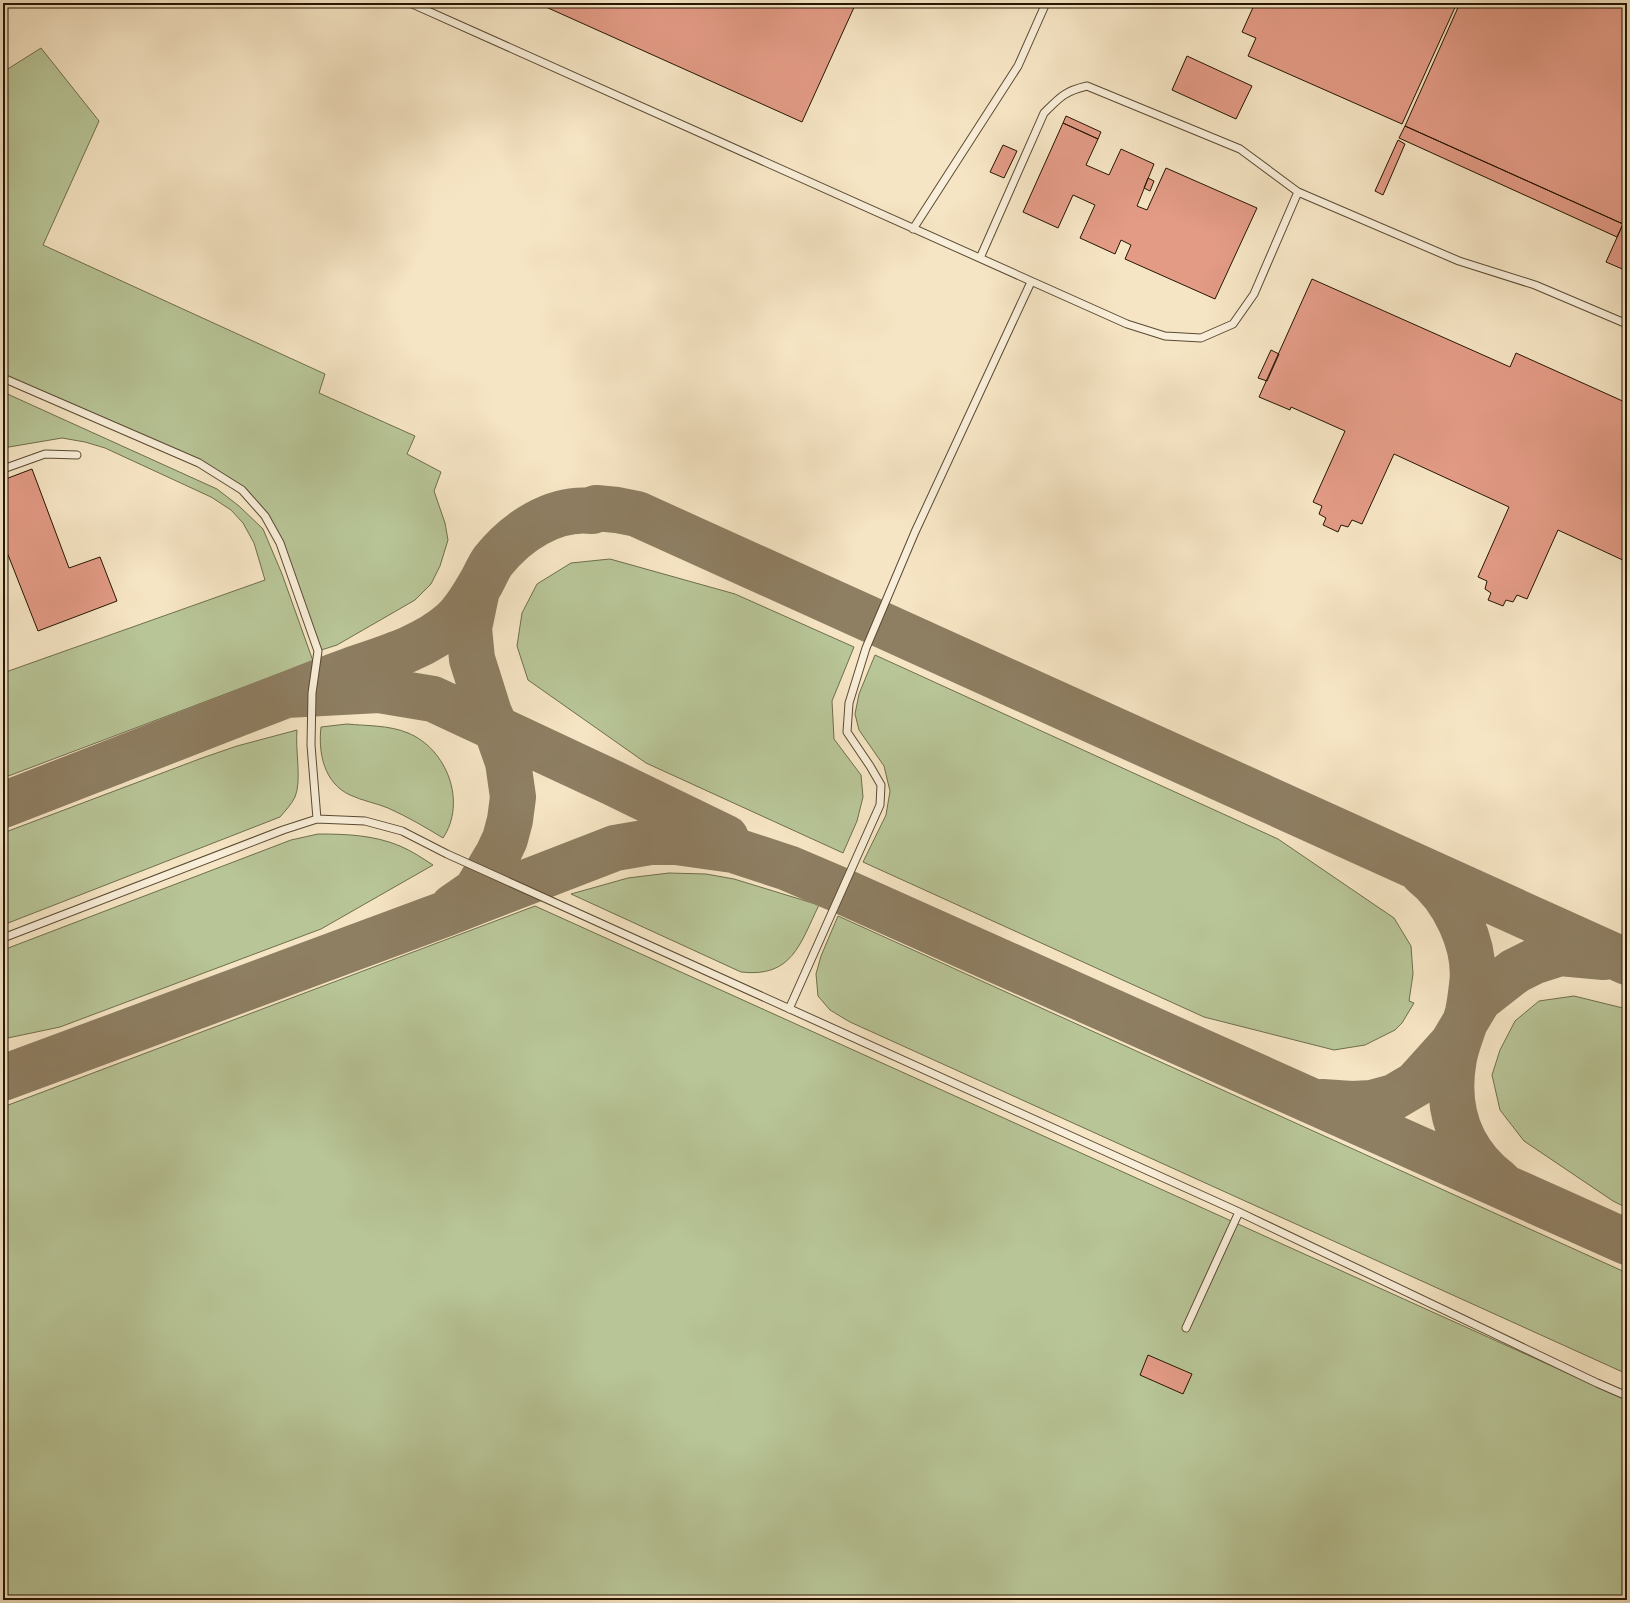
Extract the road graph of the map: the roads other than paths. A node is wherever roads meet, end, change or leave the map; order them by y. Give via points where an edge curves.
1 (410, 3) edge
2 (1046, 3) edge
3 (1298, 192) junction
4 (913, 228) junction
5 (980, 258) junction
6 (1031, 282) junction
7 (1627, 324) edge
8 (3, 378) edge
9 (77, 455) dead end
10 (3, 469) edge
11 (317, 819) junction
12 (3, 938) edge
13 (789, 1009) junction
14 (1239, 1212) junction
15 (1186, 1328) dead end
16 (1627, 1396) edge

1 - 4 lane
2 - 4 lane via 1018,66
3 - 5 lane via 1240,149 1087,86 1070,90 1044,113
3 - 6 lane via 1254,294 1233,324 1200,338 1165,336 1127,324
3 - 7 lane via 1459,261 1535,285
4 - 5 lane
5 - 6 lane
6 - 13 lane via 915,532 866,648 849,703 847,732 881,785 880,805
8 - 11 lane via 199,463 242,490 265,516 280,544 318,651 312,693 311,745
9 - 10 lane via 45,454
11 - 12 lane
11 - 13 lane via 365,821 402,831 453,857
13 - 14 lane
14 - 15 lane
14 - 16 lane

